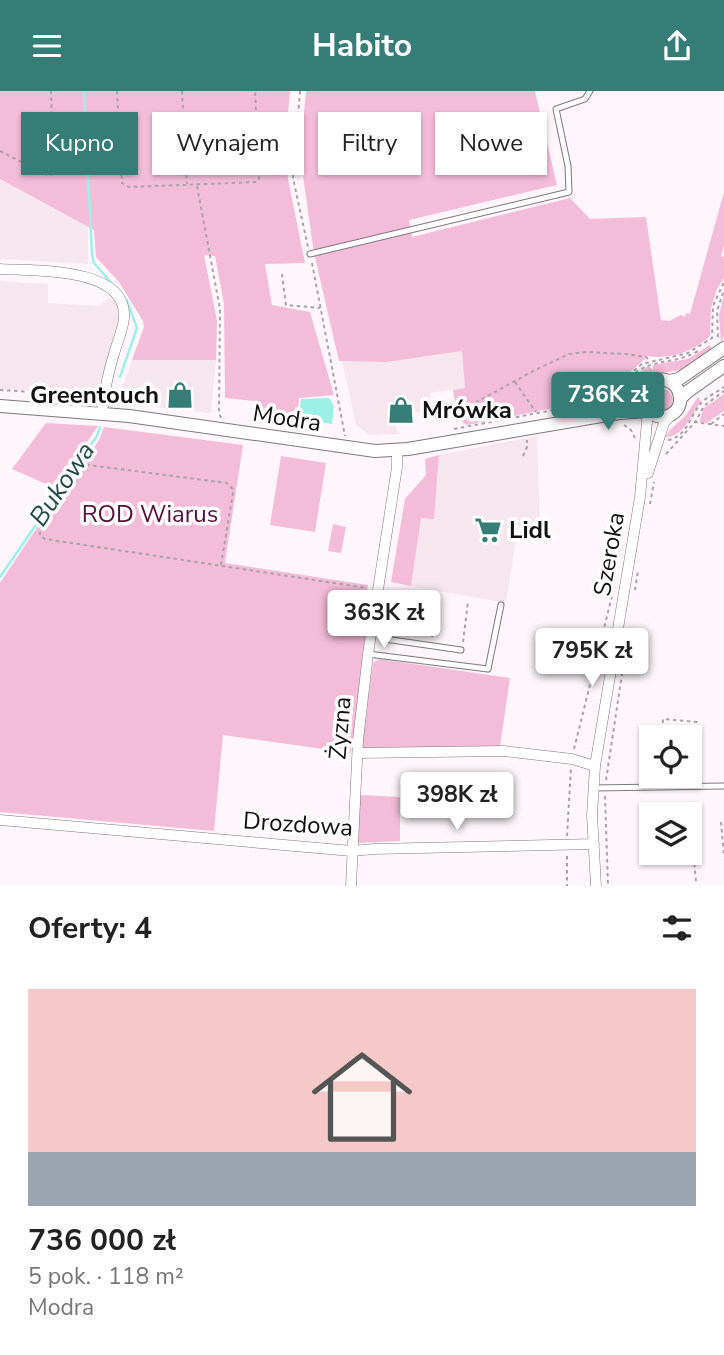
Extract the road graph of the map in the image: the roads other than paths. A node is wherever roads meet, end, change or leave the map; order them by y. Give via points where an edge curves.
1 (590, 91) edge
2 (310, 254) road end
3 (0, 269) edge
4 (720, 343) edge
5 (724, 366) edge
6 (669, 381) junction
7 (646, 387) junction
8 (680, 399) junction
9 (0, 406) edge
10 (101, 408) junction
11 (648, 411) junction
12 (671, 415) junction
13 (466, 438) junction
14 (397, 450) junction
15 (640, 493) junction
16 (501, 605) dead end
17 (385, 639) dead end
18 (403, 642) junction
19 (461, 650) road end
20 (368, 654) junction
21 (399, 658) junction
22 (358, 753) junction
23 (595, 766) junction
24 (724, 786) edge
25 (593, 788) junction
26 (0, 820) edge
27 (594, 844) junction
28 (352, 851) junction
29 (351, 886) edge
30 (596, 886) edge

1 - 2 lane via 584,99 556,109 569,192
3 - 10 street via 89,277 108,286 118,299 124,320
4 - 6 street via 679,379
5 - 8 street
6 - 7 street via 655,381
6 - 8 street via 678,389
7 - 11 street via 643,400
7 - 13 street, Modra via 614,404
8 - 12 street
9 - 10 street, Modra
10 - 14 street, Modra
11 - 12 street via 658,417
11 - 13 street, Modra
11 - 15 street, Szeroka
12 - 15 street, Szeroka via 664,423
13 - 14 street, Modra
14 - 20 street, Żyzna
15 - 23 street, Szeroka
16 - 21 lane via 488,669
17 - 18 lane
18 - 19 lane
18 - 21 lane
20 - 21 lane
20 - 22 street, Żyzna
22 - 23 street via 504,751
22 - 28 street, Żyzna
23 - 25 street, Szeroka
24 - 25 lane
25 - 27 street, Szeroka
26 - 28 street, Drozdowa
27 - 28 street, Drozdowa
27 - 30 street, Szeroka
28 - 29 street, Żyzna

